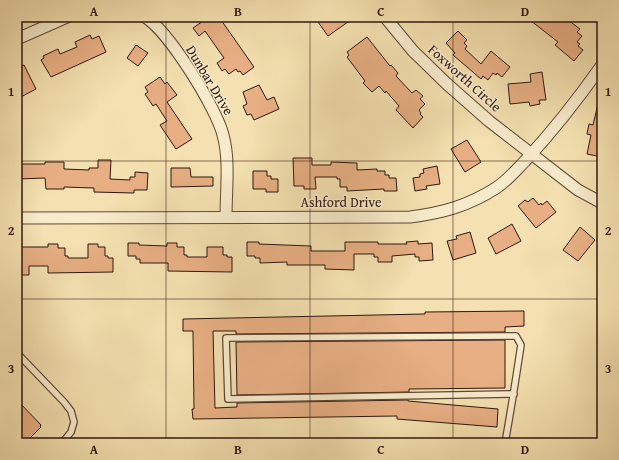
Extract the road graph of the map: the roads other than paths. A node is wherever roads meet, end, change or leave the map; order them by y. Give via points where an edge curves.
1 (67, 17) edge
2 (145, 17) edge
3 (385, 17) edge
4 (17, 39) edge
5 (602, 65) edge
6 (532, 153) junction
7 (602, 203) edge
8 (226, 217) junction
9 (17, 218) edge
10 (17, 353) edge
11 (514, 394) junction
12 (62, 443) edge
13 (505, 443) edge

1 - 4 street
2 - 8 street, Dunbar Drive via 175,49 209,102 224,135
3 - 6 street, Foxworth Circle via 413,51 447,84 489,121
5 - 6 street, Ashford Drive via 562,119
6 - 7 street, Foxworth Circle via 578,190
6 - 8 street, Ashford Drive via 497,188 462,206 436,214 410,217
8 - 9 street, Ashford Drive
10 - 12 lane via 71,411 74,422 71,432
11 - 11 lane via 521,345 516,336 226,338 228,399
11 - 13 lane

